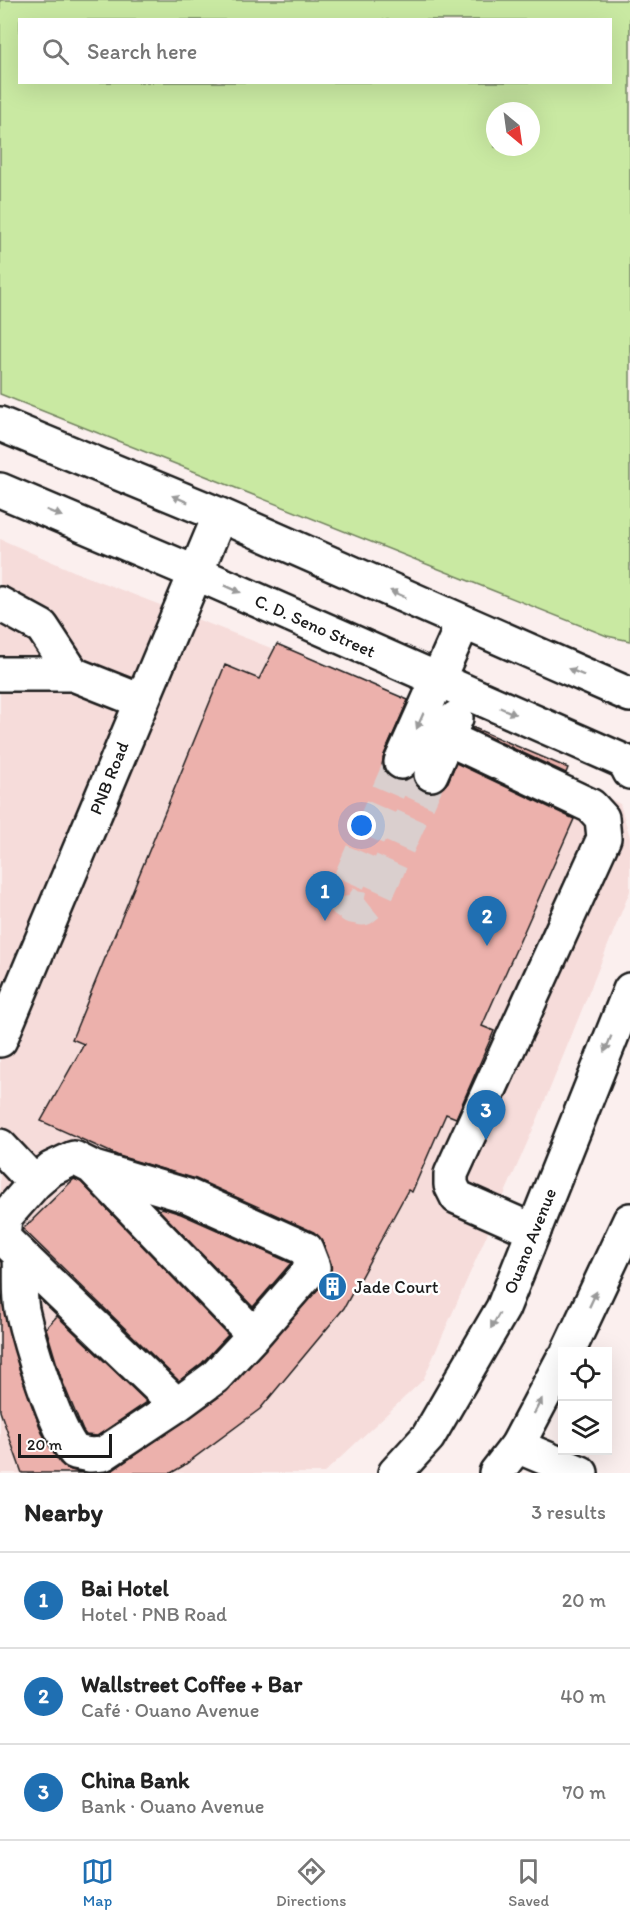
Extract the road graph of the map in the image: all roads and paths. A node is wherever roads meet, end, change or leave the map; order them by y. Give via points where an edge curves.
1 (0, 424) edge
2 (0, 490) edge
3 (219, 515) junction
4 (196, 573) junction
5 (0, 604) edge
6 (463, 623) junction
7 (0, 674) edge
8 (73, 674) junction
9 (453, 687) junction
10 (630, 695) edge
11 (141, 701) junction
12 (447, 738) junction
13 (401, 762) tunnel mouth
14 (628, 766) edge
15 (431, 774) tunnel mouth
16 (630, 990) edge
17 (0, 1040) edge
18 (0, 1146) edge
19 (92, 1167) junction
20 (35, 1183) junction
21 (630, 1220) edge
22 (534, 1231) junction
23 (20, 1255) junction
24 (254, 1335) junction
25 (570, 1347) edge
26 (558, 1369) edge
27 (177, 1405) junction
28 (517, 1446) junction
29 (395, 1473) edge
30 (495, 1473) edge
31 (581, 1473) edge

3 -> 1 main road
2 -> 4 main road, C. D. Seno Street
3 - 4 main road, PNB Road
6 -> 3 main road
4 -> 9 main road, C. D. Seno Street
4 - 11 main road, PNB Road
5 - 8 main road via 42,627
6 - 9 main road
10 -> 6 main road
7 - 8 main road
8 - 11 main road
9 - 12 main road
9 -> 13 main road
9 -> 14 main road, C. D. Seno Street
11 - 17 main road, PNB Road
12 - 15 main road
12 - 22 main road via 591,806 602,818 604,838 451,1174 457,1197
16 -> 22 main road, Ouano Avenue
18 - 20 main road
19 - 20 main road via 74,1158 51,1169
19 - 24 main road
19 - 24 main road via 188,1196 306,1249 313,1267
20 - 23 main road via 5,1217 3,1238
25 -> 21 main road
22 -> 29 main road, Ouano Avenue via 502,1308 428,1437
23 - 27 main road
23 - 27 main road via 22,1308 29,1335 60,1428 75,1452 103,1454
24 - 27 main road via 215,1377
28 -> 26 main road
28 - 30 main road
28 - 31 main road

